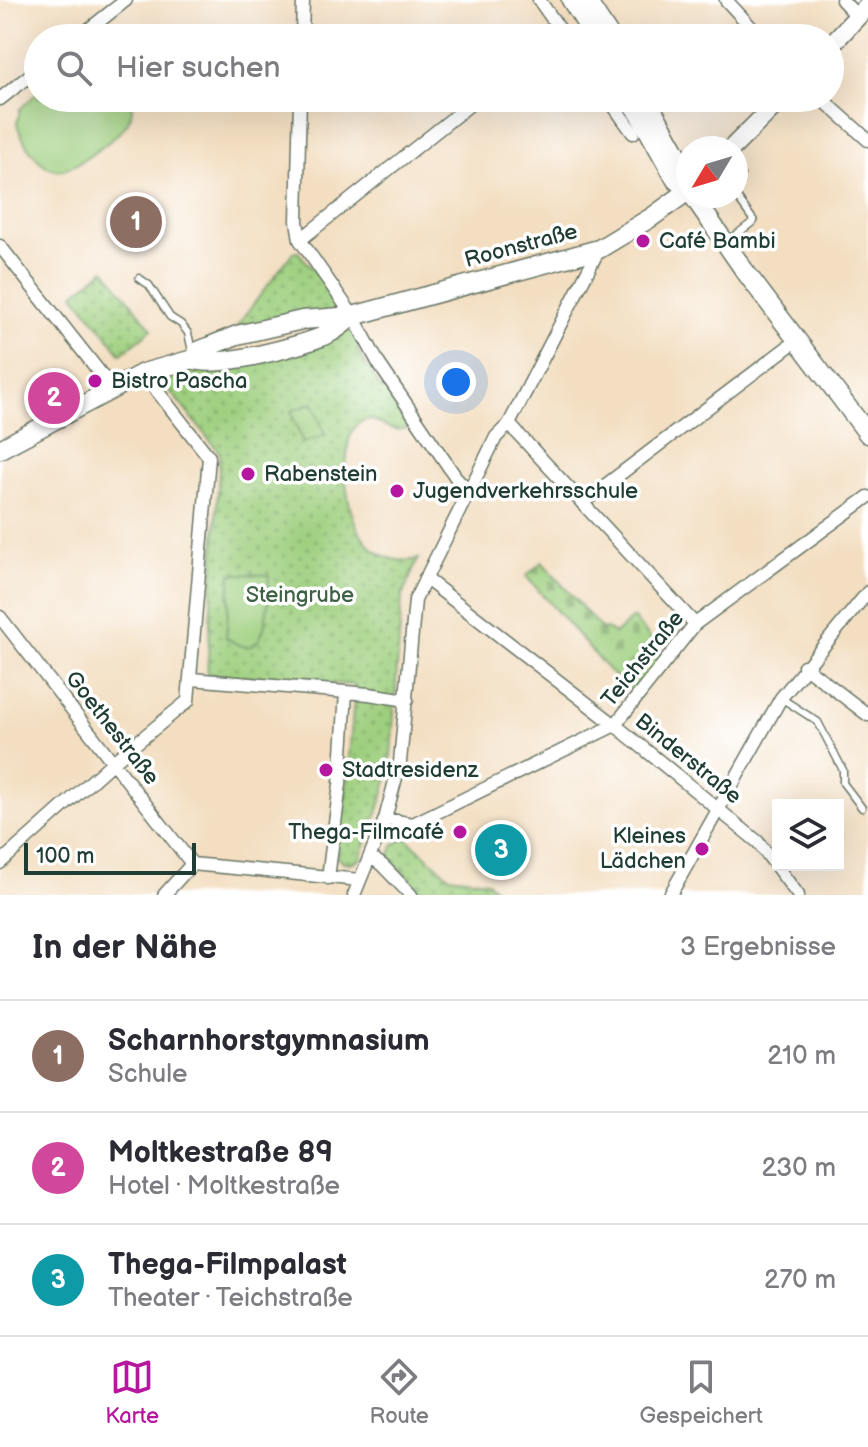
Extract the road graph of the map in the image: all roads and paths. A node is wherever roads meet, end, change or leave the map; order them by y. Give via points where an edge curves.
1 (126, 0) edge
2 (303, 0) edge
3 (539, 0) edge
4 (571, 0) edge
5 (586, 0) edge
6 (726, 0) edge
7 (842, 0) edge
8 (863, 10) edge
9 (96, 24) edge
10 (302, 24) edge
11 (553, 24) edge
12 (586, 24) edge
13 (602, 24) edge
14 (748, 24) edge
15 (844, 31) edge
16 (24, 80) edge
17 (0, 99) edge
18 (300, 112) edge
19 (460, 112) edge
20 (618, 112) edge
21 (638, 112) edge
22 (654, 112) edge
23 (768, 112) edge
24 (837, 112) edge
25 (633, 133) dead end
26 (744, 136) edge
27 (868, 140) edge
28 (676, 152) edge
29 (676, 180) edge
30 (676, 199) edge
31 (701, 208) edge
32 (745, 208) edge
33 (300, 240) junction
34 (725, 243) junction
35 (0, 246) edge
36 (599, 249) junction
37 (139, 278) dead end
38 (353, 316) junction
39 (797, 340) junction
40 (193, 359) junction
41 (143, 373) junction
42 (112, 388) junction
43 (509, 424) junction
44 (868, 434) edge
45 (0, 449) edge
46 (470, 488) junction
47 (868, 497) edge
48 (582, 503) junction
49 (425, 578) junction
50 (868, 592) edge
51 (1, 619) edge
52 (695, 624) junction
53 (804, 666) junction
54 (192, 679) junction
55 (346, 692) junction
56 (781, 698) junction
57 (407, 700) junction
58 (868, 715) edge
59 (615, 725) junction
60 (113, 762) junction
61 (862, 808) dead end
62 (718, 810) junction
63 (385, 819) junction
64 (371, 857) junction
65 (0, 863) edge
66 (192, 864) junction
67 (328, 878) junction
68 (360, 880) junction
69 (164, 895) edge
70 (354, 895) edge
71 (411, 895) edge
72 (670, 895) edge
73 (798, 895) edge

1 - 9 street
2 - 10 street
3 - 11 street
4 - 12 street
5 - 13 street
6 - 14 street
7 - 8 street
8 - 15 street
16 - 17 street
18 - 33 street
19 - 33 street
20 - 25 street
21 - 29 street
22 - 28 street
23 - 26 street
24 - 27 street
30 - 36 street, Roonstraße
31 - 34 street
32 - 34 lane via 754,221
33 - 38 street
34 - 39 street
35 - 42 street
36 - 38 street, Roonstraße
36 - 43 street
37 - 40 lane via 188,333
38 - 40 street via 262,327 198,351
38 - 46 street via 459,482
39 - 44 street
39 - 48 street
40 - 41 street
41 - 42 street
41 - 54 street via 209,457
42 - 45 street
43 - 46 street via 496,437
43 - 48 street
46 - 49 street
47 - 52 street, Teichstraße
48 - 52 street
49 - 57 street via 415,600
49 - 59 street, Binderstraße
50 - 53 street
51 - 60 street, Goethestraße
52 - 59 street, Teichstraße
53 - 56 street
53 - 58 street
54 - 55 street
54 - 60 street via 188,701
55 - 57 street
55 - 67 street
56 - 61 lane via 818,722 843,770 843,783
56 - 62 street
57 - 63 street via 400,762
59 - 62 street, Binderstraße
59 - 63 street, Teichstraße via 413,824
60 - 65 street
60 - 66 street, Goethestraße
62 - 72 street
62 - 73 street, Binderstraße via 758,842
63 - 64 street
64 - 68 street
64 - 71 street
66 - 67 street
66 - 69 street
67 - 68 street
68 - 70 street

